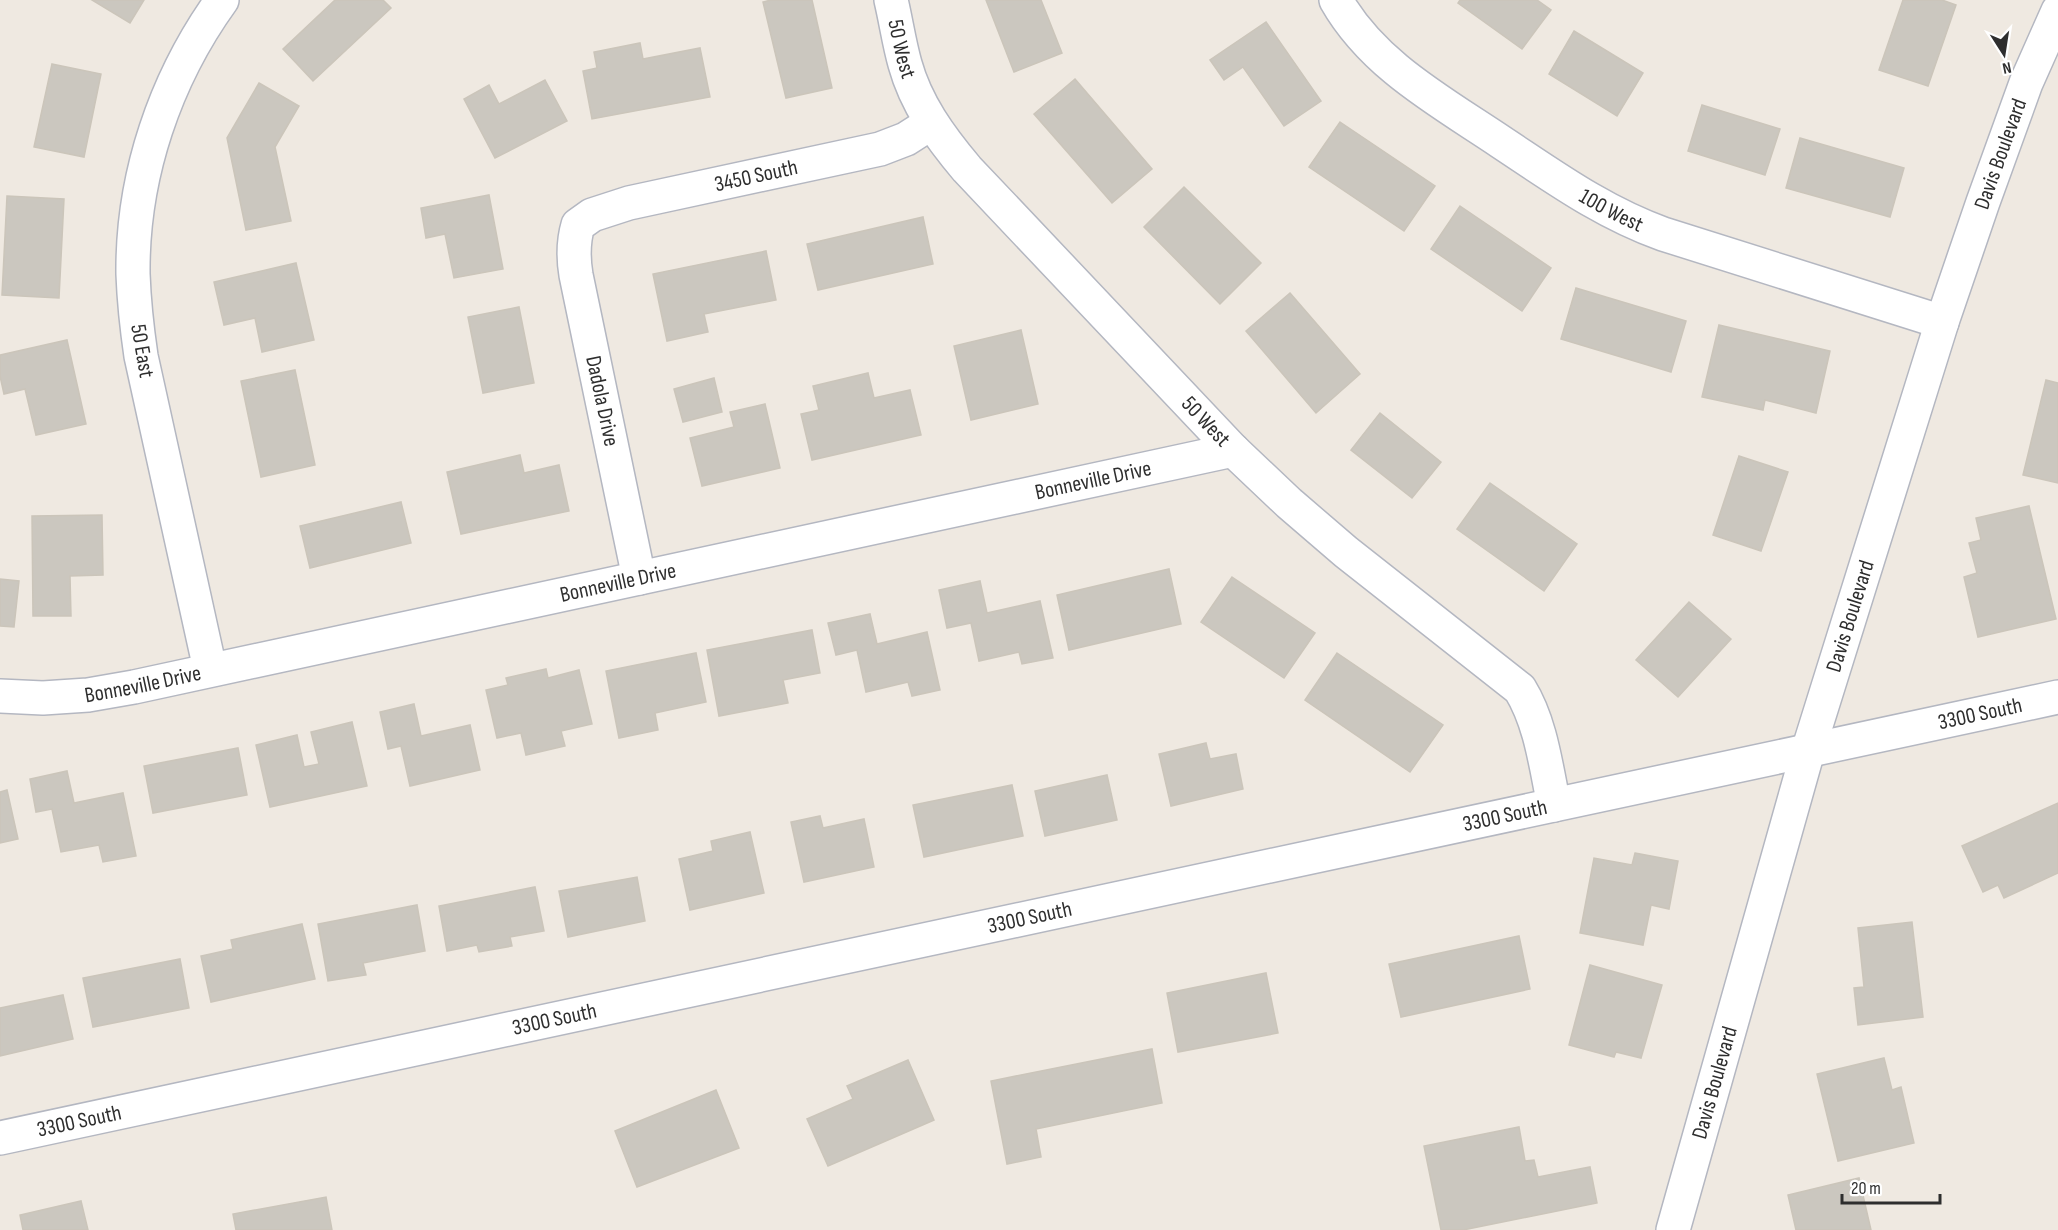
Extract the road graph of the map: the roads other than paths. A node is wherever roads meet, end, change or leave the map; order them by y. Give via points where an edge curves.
1 (222, 0) edge
2 (891, 0) edge
3 (1336, 0) edge
4 (2058, 11) edge
5 (931, 123) junction
6 (578, 225) joint
7 (1942, 322) junction
8 (1233, 450) junction
9 (639, 578) junction
10 (210, 669) junction
11 (0, 696) edge
12 (2058, 697) edge
13 (1808, 751) junction
14 (1554, 805) junction
15 (0, 1138) edge
16 (1673, 1230) edge

1 - 10 street, 50 East via 196,37 161,112 140,192 133,273 141,356
2 - 5 street, 50 West via 905,65
3 - 7 street, 100 West via 1366,42 1393,68 1589,201 1663,234
4 - 7 street, Davis Boulevard via 2026,83
5 - 6 street, 3450 South via 880,149 629,202 592,215
5 - 8 street, 50 West via 967,169
6 - 9 street, Dadola Drive via 573,250 576,274
7 - 13 street, Davis Boulevard
8 - 9 street, Bonneville Drive
8 - 14 street, 50 West via 1288,504 1520,689 1539,735
9 - 10 street, Bonneville Drive
10 - 11 street, Bonneville Drive via 88,695
12 - 13 street, 3300 South
13 - 14 street, 3300 South
13 - 16 street, Davis Boulevard
14 - 15 street, 3300 South

